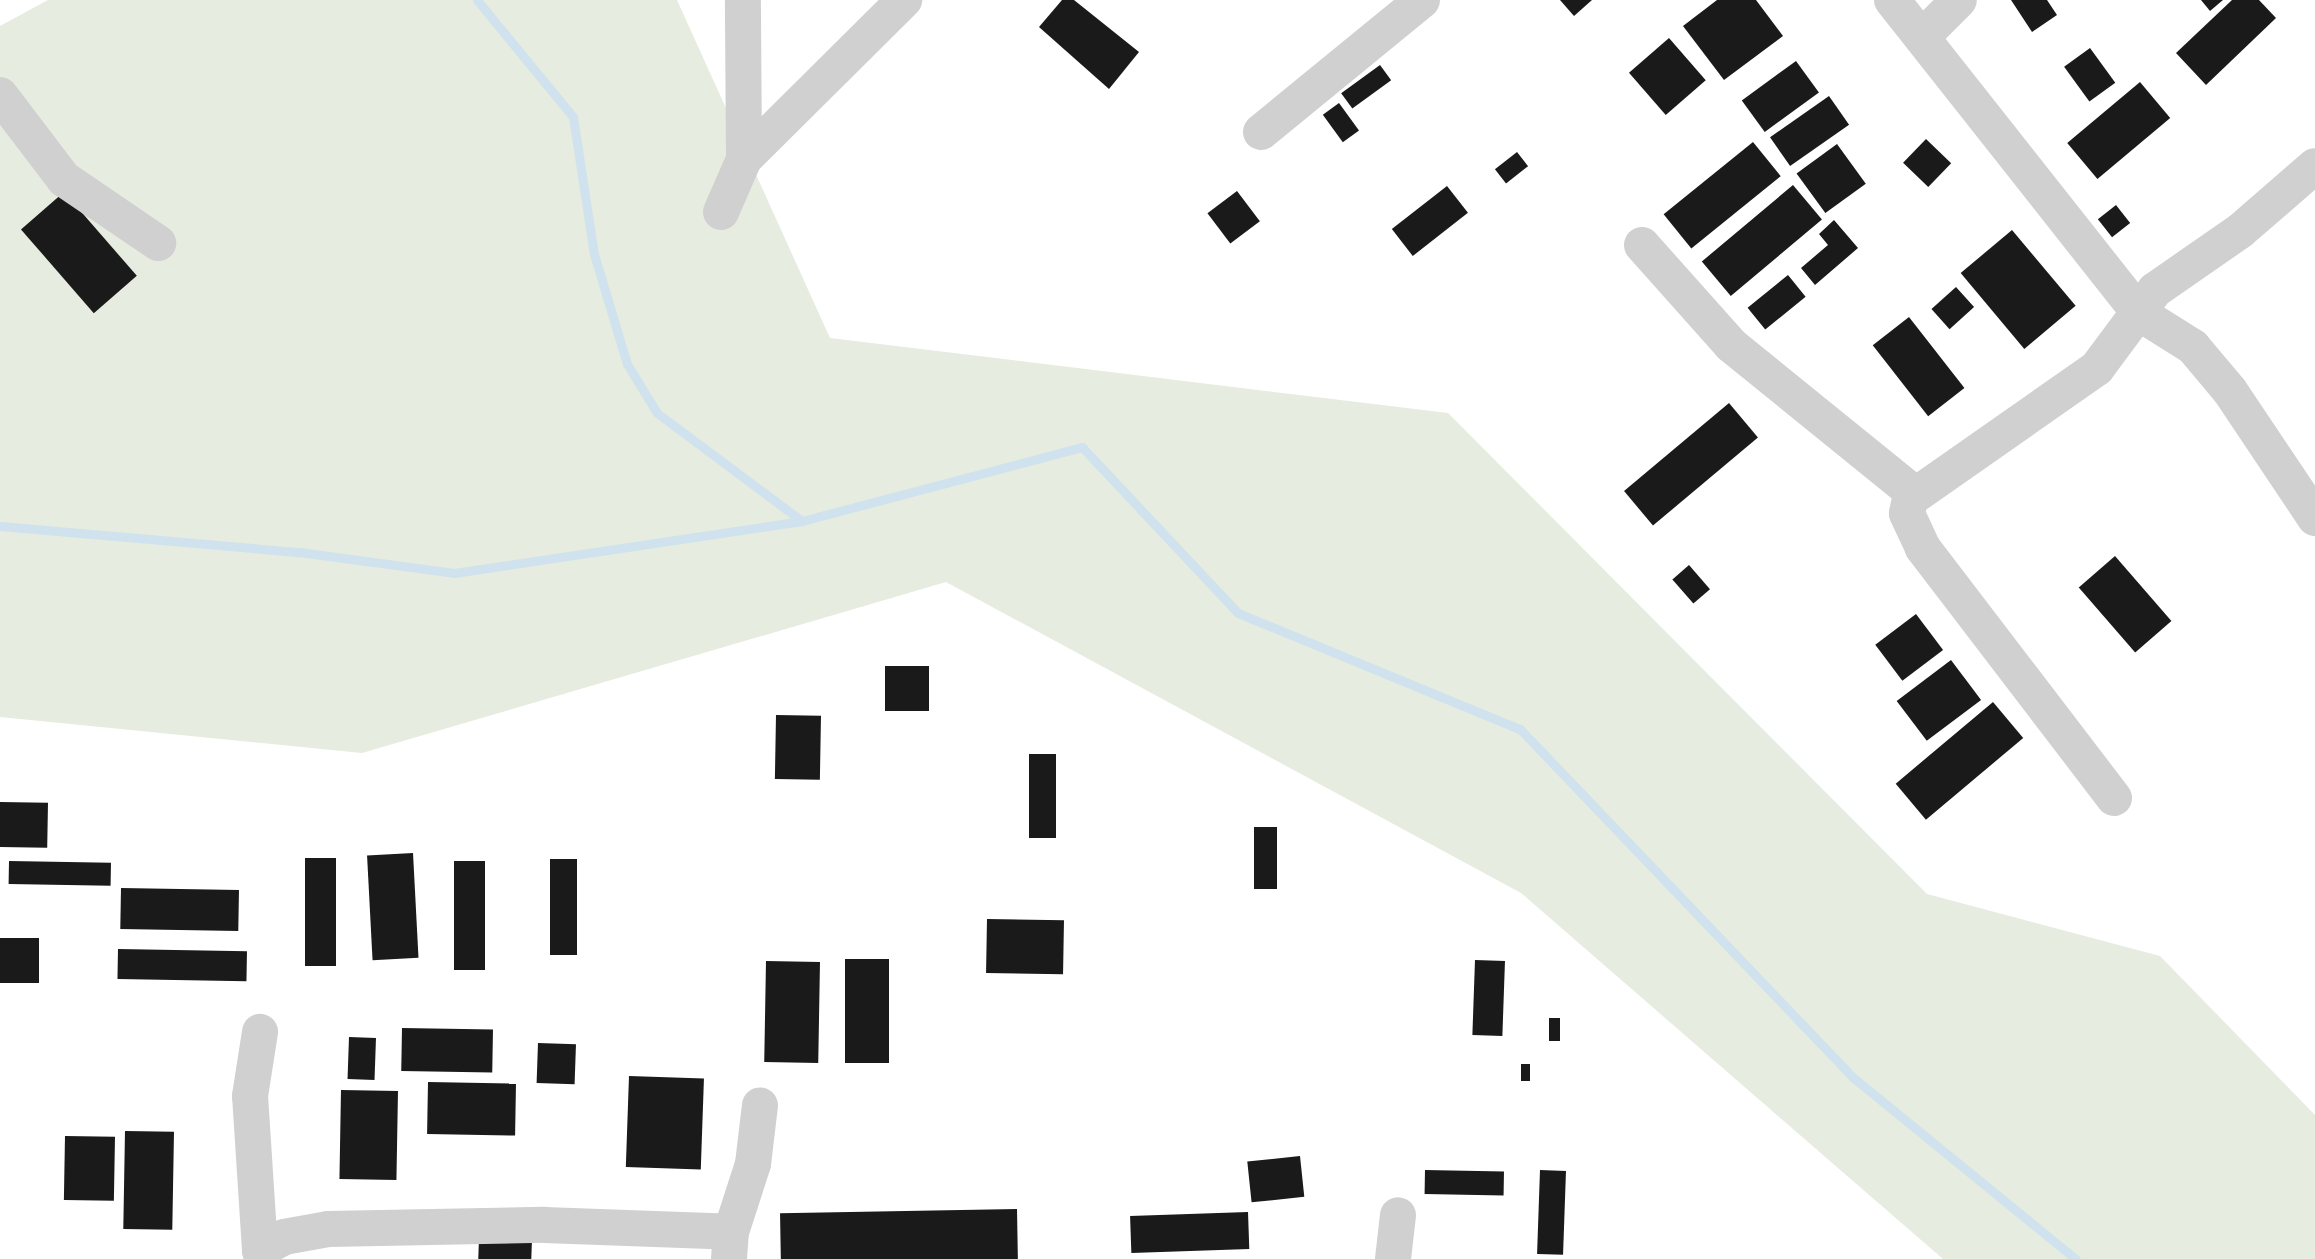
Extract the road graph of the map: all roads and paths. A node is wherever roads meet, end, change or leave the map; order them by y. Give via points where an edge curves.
1 (743, 0) edge
2 (904, 0) edge
3 (1422, 0) edge
4 (1892, 0) edge
5 (1959, 0) edge
6 (1922, 37) junction
7 (0, 95) edge
8 (1261, 132) dead end
9 (744, 159) junction
10 (2315, 166) edge
11 (721, 212) dead end
12 (158, 243) dead end
13 (1642, 245) dead end
14 (2139, 313) junction
15 (1914, 493) junction
16 (2315, 518) edge
17 (2114, 798) dead end
18 (260, 1032) dead end
19 (760, 1105) dead end
20 (1398, 1215) dead end
21 (730, 1245) edge
22 (261, 1254) edge
23 (1393, 1259) edge

1 - 9 street
2 - 9 street
3 - 8 street
4 - 6 street
5 - 6 street
6 - 14 street
7 - 12 street via 64,179
9 - 11 street
10 - 14 street via 2240,231 2155,290
13 - 15 street via 1731,345
14 - 15 street via 2117,345 2076,385
14 - 16 street via 2193,347 2230,391
15 - 17 street via 1907,513 1923,548
18 - 22 street via 250,1096
19 - 21 street via 753,1164
20 - 23 street
21 - 22 street via 544,1225 328,1229 284,1237

